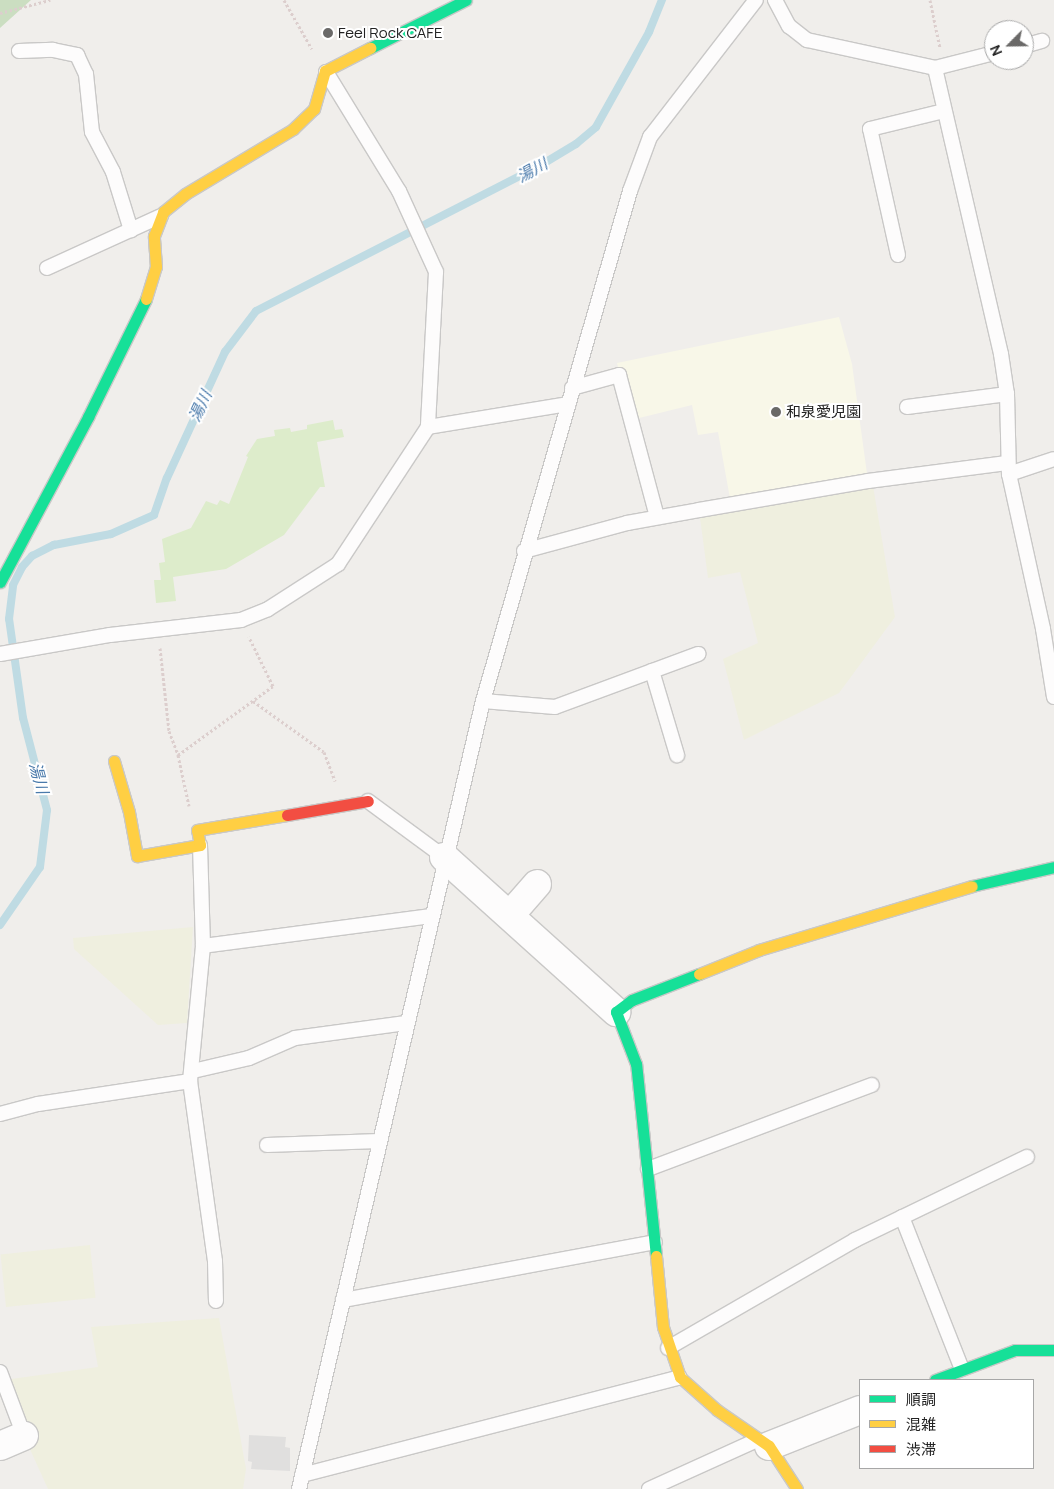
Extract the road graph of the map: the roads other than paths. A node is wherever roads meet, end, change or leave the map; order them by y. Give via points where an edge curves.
1 (466, 0) edge
2 (756, 0) edge
3 (776, 0) edge
4 (1042, 41) dead end
5 (1034, 43) edge
6 (19, 51) dead end
7 (984, 55) edge
8 (939, 66) junction
9 (325, 71) junction
10 (944, 111) junction
11 (162, 216) junction
12 (132, 230) junction
13 (898, 255) dead end
14 (47, 268) dead end
15 (572, 388) junction
16 (1007, 394) junction
17 (568, 404) junction
18 (907, 406) dead end
19 (428, 428) junction
20 (1054, 459) edge
21 (1008, 469) junction
22 (657, 517) junction
23 (524, 551) junction
24 (0, 582) edge
25 (2, 654) edge
26 (698, 654) dead end
27 (652, 670) junction
28 (1054, 697) edge
29 (483, 701) junction
30 (677, 755) dead end
31 (114, 761) dead end
32 (368, 801) joint
33 (200, 845) junction
34 (444, 857) junction
35 (1054, 867) edge
36 (537, 884) dead end
37 (510, 915) junction
38 (430, 916) junction
39 (203, 946) junction
40 (616, 1012) junction
41 (406, 1023) junction
42 (192, 1076) junction
43 (872, 1085) dead end
44 (0, 1114) edge
45 (379, 1141) junction
46 (267, 1145) dead end
47 (1027, 1157) dead end
48 (648, 1168) junction
49 (902, 1217) junction
50 (655, 1242) junction
51 (343, 1300) junction
52 (216, 1301) dead end
53 (668, 1348) junction
54 (1054, 1350) edge
55 (962, 1369) junction
56 (0, 1372) edge
57 (680, 1377) junction
58 (937, 1379) edge
59 (859, 1410) edge
60 (12, 1441) edge
61 (763, 1443) junction
62 (301, 1482) edge
63 (649, 1489) edge
64 (797, 1489) edge

1 - 9 street
2 - 15 lane via 650,137 630,191
3 - 8 lane via 789,26 807,40
4 - 5 lane
6 - 12 lane via 53,50 77,55 86,74 92,132 113,172
7 - 8 lane
8 - 10 lane
9 - 11 street via 314,109 293,129 185,194
9 - 19 lane via 399,191 436,272
10 - 13 lane via 870,129
10 - 16 lane
11 - 12 lane
11 - 24 street via 154,236 156,268 151,289 88,417
12 - 14 lane
15 - 17 lane
15 - 22 lane via 619,375
16 - 18 lane
16 - 21 lane
17 - 19 lane
17 - 23 lane
19 - 25 lane via 338,564 268,610 241,620
20 - 21 lane
21 - 22 lane via 868,481
21 - 28 lane via 1043,629
22 - 23 lane
23 - 29 lane
26 - 27 lane
27 - 29 lane via 555,708
27 - 30 lane
29 - 34 lane
31 - 33 street via 137,856
32 - 33 street via 198,830
32 - 34 lane
33 - 39 lane
34 - 37 street
34 - 38 lane
35 - 40 street via 948,891 759,950 632,1000
36 - 37 street
37 - 40 street
38 - 39 lane
38 - 41 lane
39 - 42 lane
40 - 48 street via 636,1064
41 - 42 lane via 295,1038 249,1058
41 - 45 lane
42 - 44 lane
42 - 52 lane via 215,1261
43 - 48 lane
45 - 46 lane
45 - 51 lane
47 - 49 lane
48 - 50 street
49 - 53 lane via 855,1240
49 - 55 lane
50 - 51 lane
50 - 53 street via 663,1328
51 - 62 lane
53 - 57 street
54 - 55 street via 1015,1350
55 - 58 street
56 - 60 lane
57 - 61 street
57 - 62 lane
59 - 61 street
61 - 63 lane
61 - 64 street

